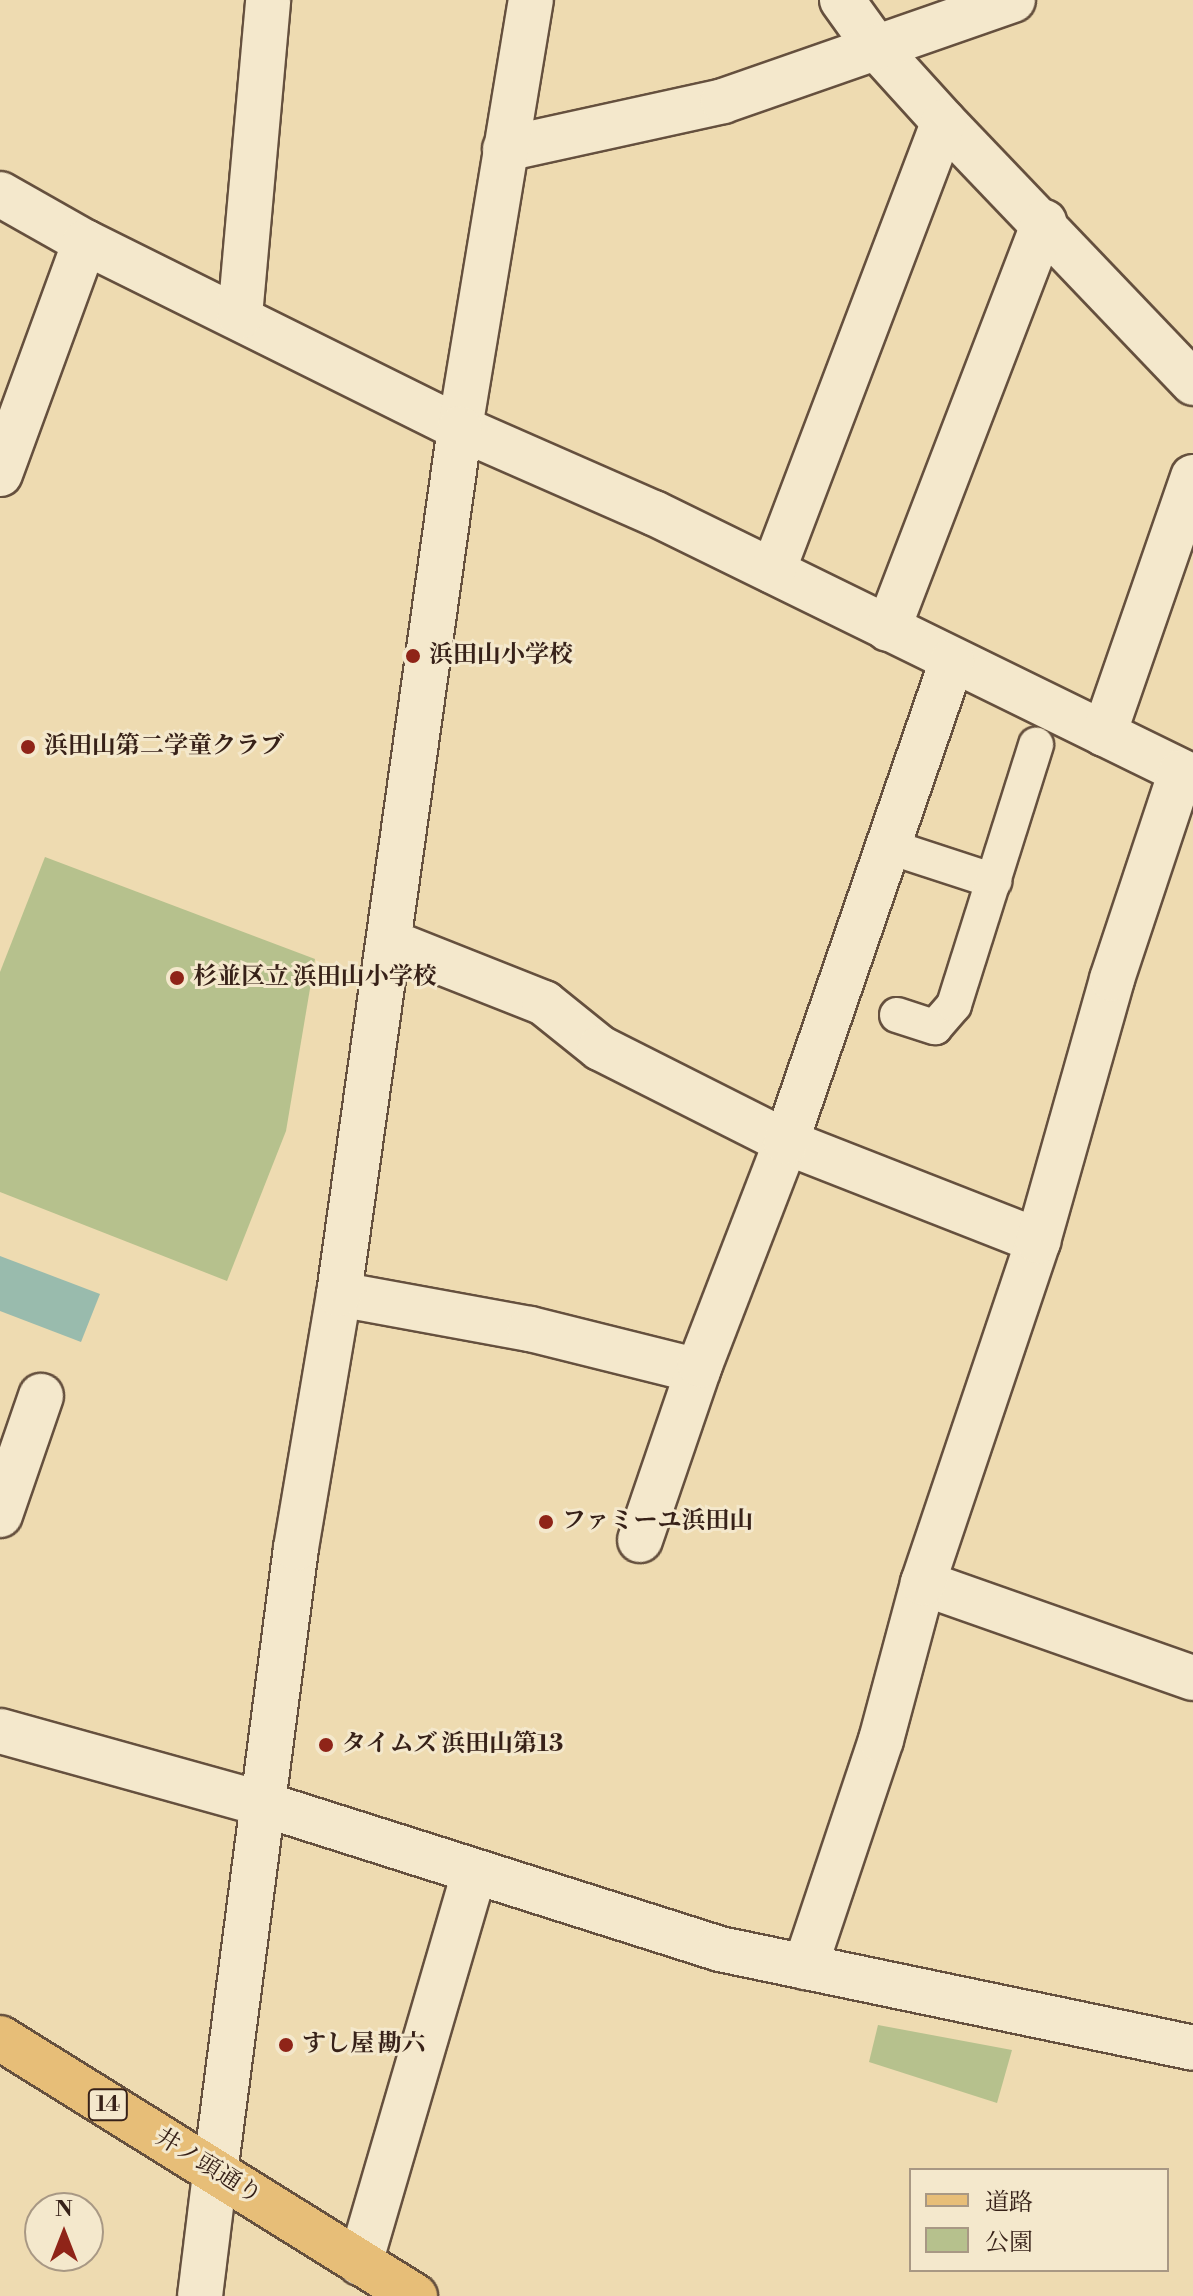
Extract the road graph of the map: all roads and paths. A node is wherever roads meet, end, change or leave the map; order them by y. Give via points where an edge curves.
1 (268, 0) edge
2 (531, 0) edge
3 (842, 0) edge
4 (1013, 0) edge
5 (875, 46) junction
6 (944, 122) junction
7 (505, 149) junction
8 (0, 194) edge
9 (1044, 222) junction
10 (85, 242) junction
11 (240, 316) junction
12 (1193, 383) edge
13 (460, 428) junction
14 (0, 474) edge
15 (1193, 477) edge
16 (773, 571) junction
17 (888, 629) junction
18 (952, 661) junction
19 (1104, 734) junction
20 (1036, 745) dead end
21 (1187, 774) edge
22 (887, 846) junction
23 (994, 881) junction
24 (390, 942) junction
25 (897, 1015) dead end
26 (786, 1142) junction
27 (1038, 1241) junction
28 (339, 1294) junction
29 (698, 1371) junction
30 (41, 1396) dead end
31 (0, 1515) edge
32 (640, 1540) dead end
33 (923, 1583) junction
34 (1193, 1678) edge
35 (0, 1731) edge
36 (263, 1804) junction
37 (474, 1873) junction
38 (805, 1967) junction
39 (0, 2038) edge
40 (1193, 2048) edge
41 (215, 2173) junction
42 (360, 2263) junction
43 (200, 2296) edge
44 (415, 2296) edge

1 - 11 street
2 - 7 street
3 - 5 street
4 - 5 street
5 - 6 street
5 - 7 street via 723,101
6 - 9 street
6 - 16 street
7 - 13 street
8 - 10 street
9 - 12 street
9 - 17 street
10 - 11 street
10 - 14 street
11 - 13 street
13 - 16 street
13 - 24 street
15 - 19 street
16 - 17 street
17 - 18 street
18 - 19 street
18 - 22 street
19 - 21 street
20 - 23 street
21 - 27 street via 1112,979
22 - 23 street
22 - 26 street
23 - 25 street via 954,1005 935,1027
24 - 26 street via 544,1003 600,1048
24 - 28 street
26 - 27 street
26 - 29 street
27 - 33 street
28 - 29 street via 530,1329
28 - 36 street via 296,1548
29 - 32 street
30 - 31 street
33 - 34 street
33 - 38 street via 881,1740
35 - 36 street
36 - 37 street
36 - 41 street
37 - 38 street via 720,1949
37 - 42 street
38 - 40 street
39 - 41 main road, 井ノ頭通り / 14
41 - 42 main road, 井ノ頭通り / 14
41 - 43 street
42 - 44 main road, 井ノ頭通り / 14

